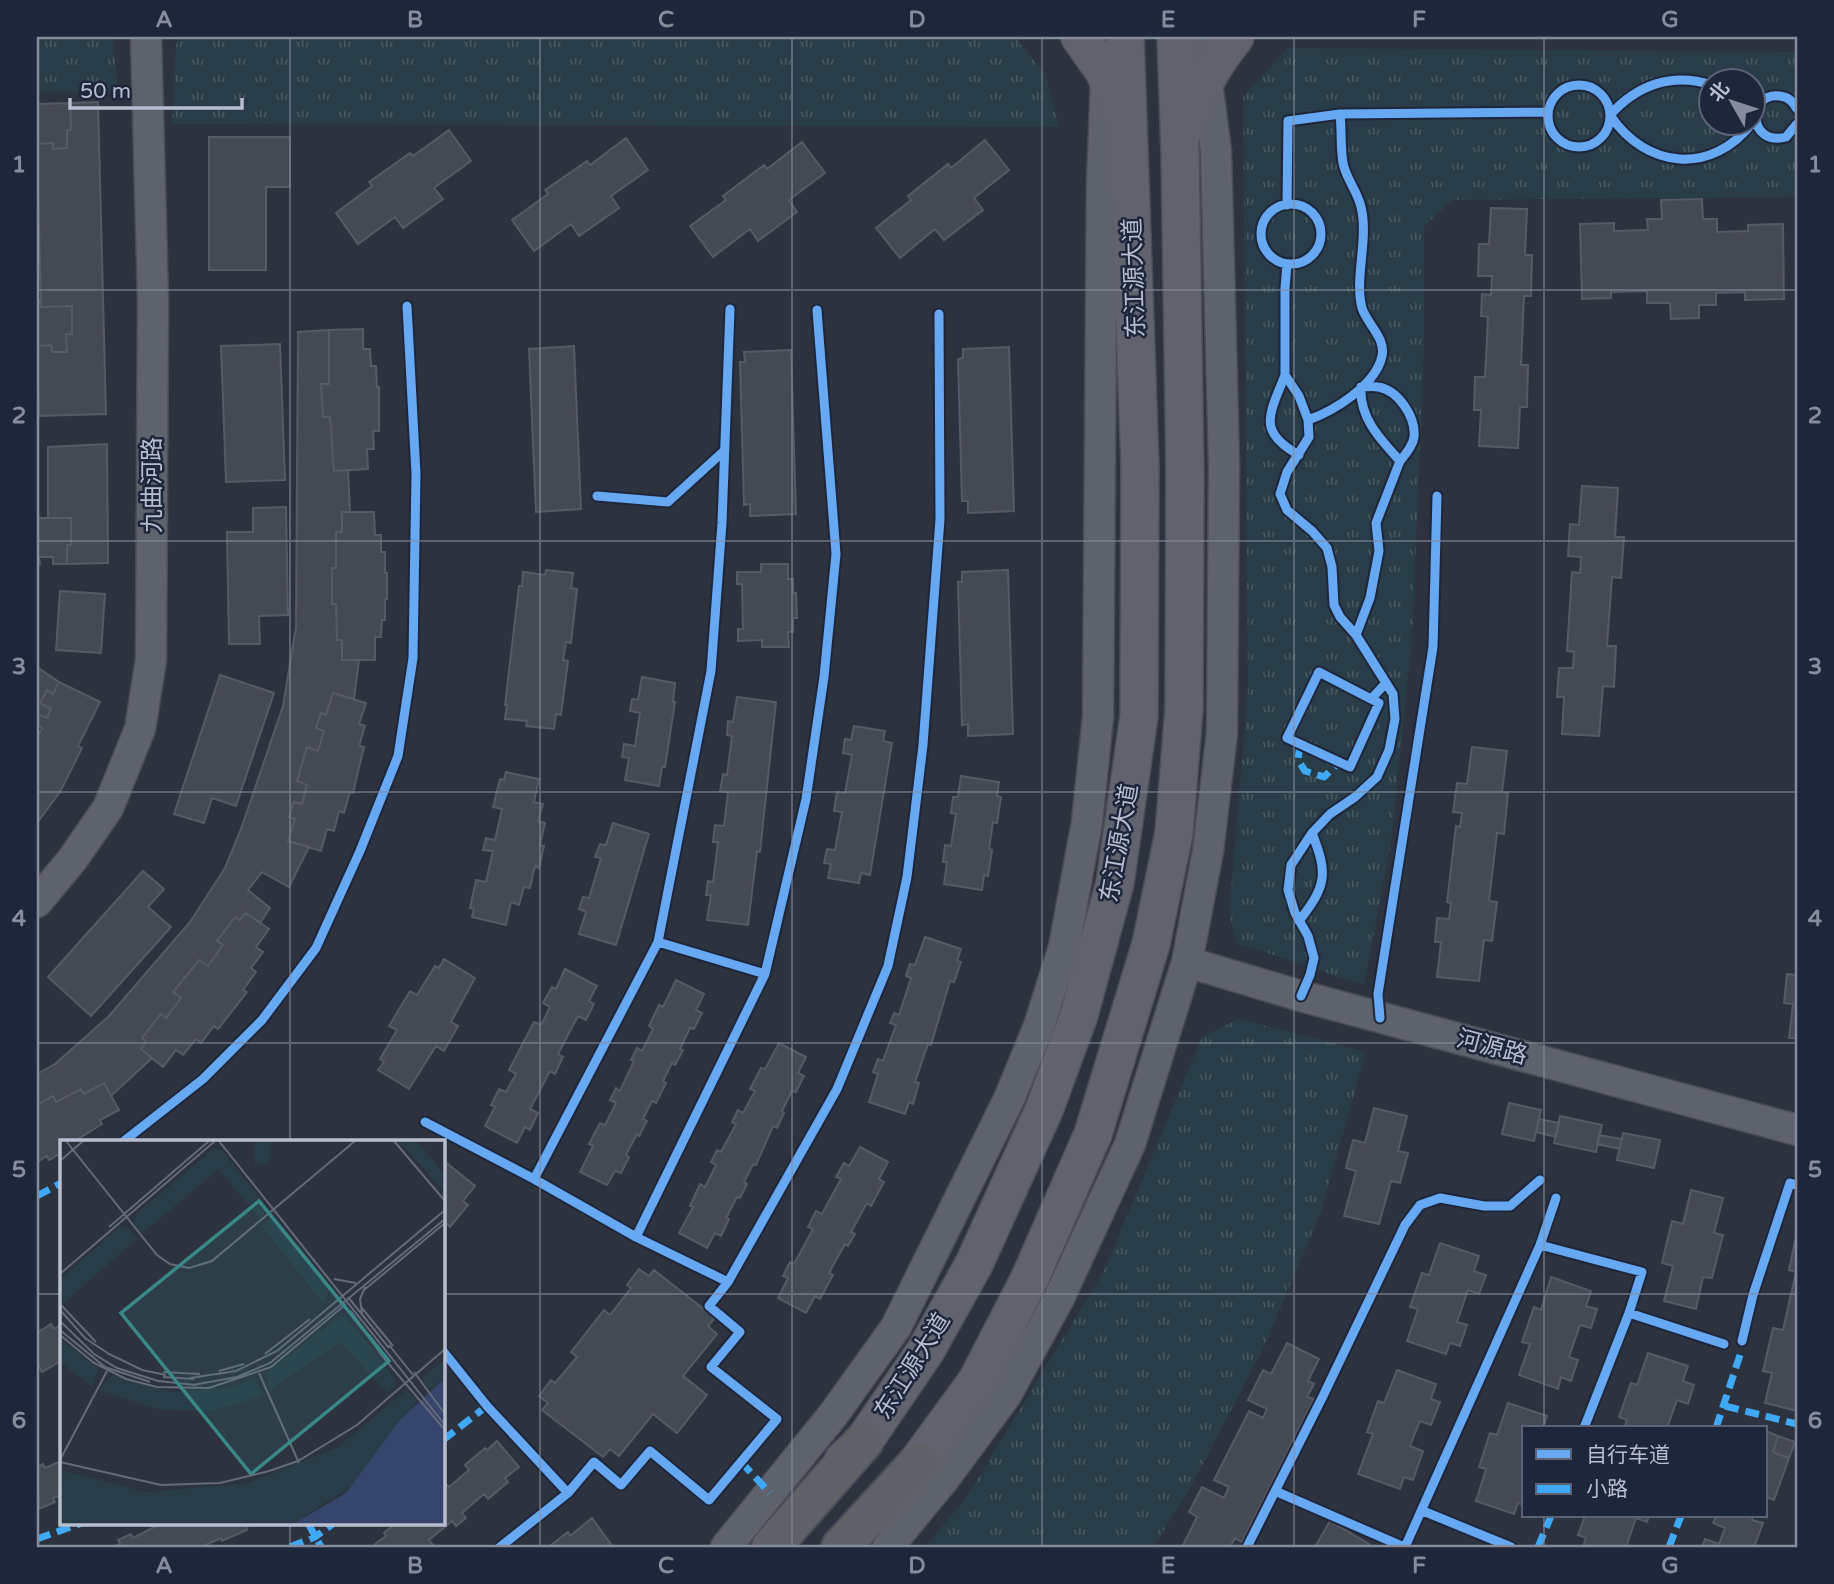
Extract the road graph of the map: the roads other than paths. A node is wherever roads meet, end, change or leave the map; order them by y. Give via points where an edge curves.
1 (146, 37) edge
2 (1080, 37) edge
3 (1107, 37) edge
4 (1125, 37) edge
5 (1176, 37) edge
6 (1201, 37) edge
7 (1235, 37) edge
8 (1106, 75) junction
9 (1205, 79) junction
10 (1130, 145) junction
11 (1180, 151) junction
12 (37, 902) edge
13 (1186, 962) junction
14 (1797, 1130) edge
15 (864, 1441) junction
16 (918, 1463) junction
17 (726, 1547) edge
18 (755, 1547) edge
19 (771, 1547) edge
20 (841, 1547) edge
21 (852, 1547) edge
22 (888, 1547) edge

1 - 12 street, 九曲河路 via 153,301 151,660 140,729 108,808
2 - 8 main road
3 - 8 street
4 - 10 main road, 东江源大道
5 - 11 main road, 东江源大道
6 - 9 street
7 - 9 main road
8 - 10 main road
8 - 17 street via 1098,717 1087,822 1064,947 1009,1099 896,1327 833,1416
9 - 11 main road via 1187,120
9 - 13 street via 1216,151 1224,465 1222,733 1208,850
10 - 15 main road, 东江源大道 via 1140,466 1139,716 1115,883 1079,1015 1044,1110 974,1264 926,1349
11 - 16 main road, 东江源大道 via 1184,709 1171,845 1151,944 1093,1134 1030,1278 977,1381
13 - 14 street, 河源路
13 - 22 street via 1130,1144 1059,1298 1006,1395
15 - 18 main road, 东江源大道
15 - 19 highway
16 - 20 highway
16 - 21 main road, 东江源大道

